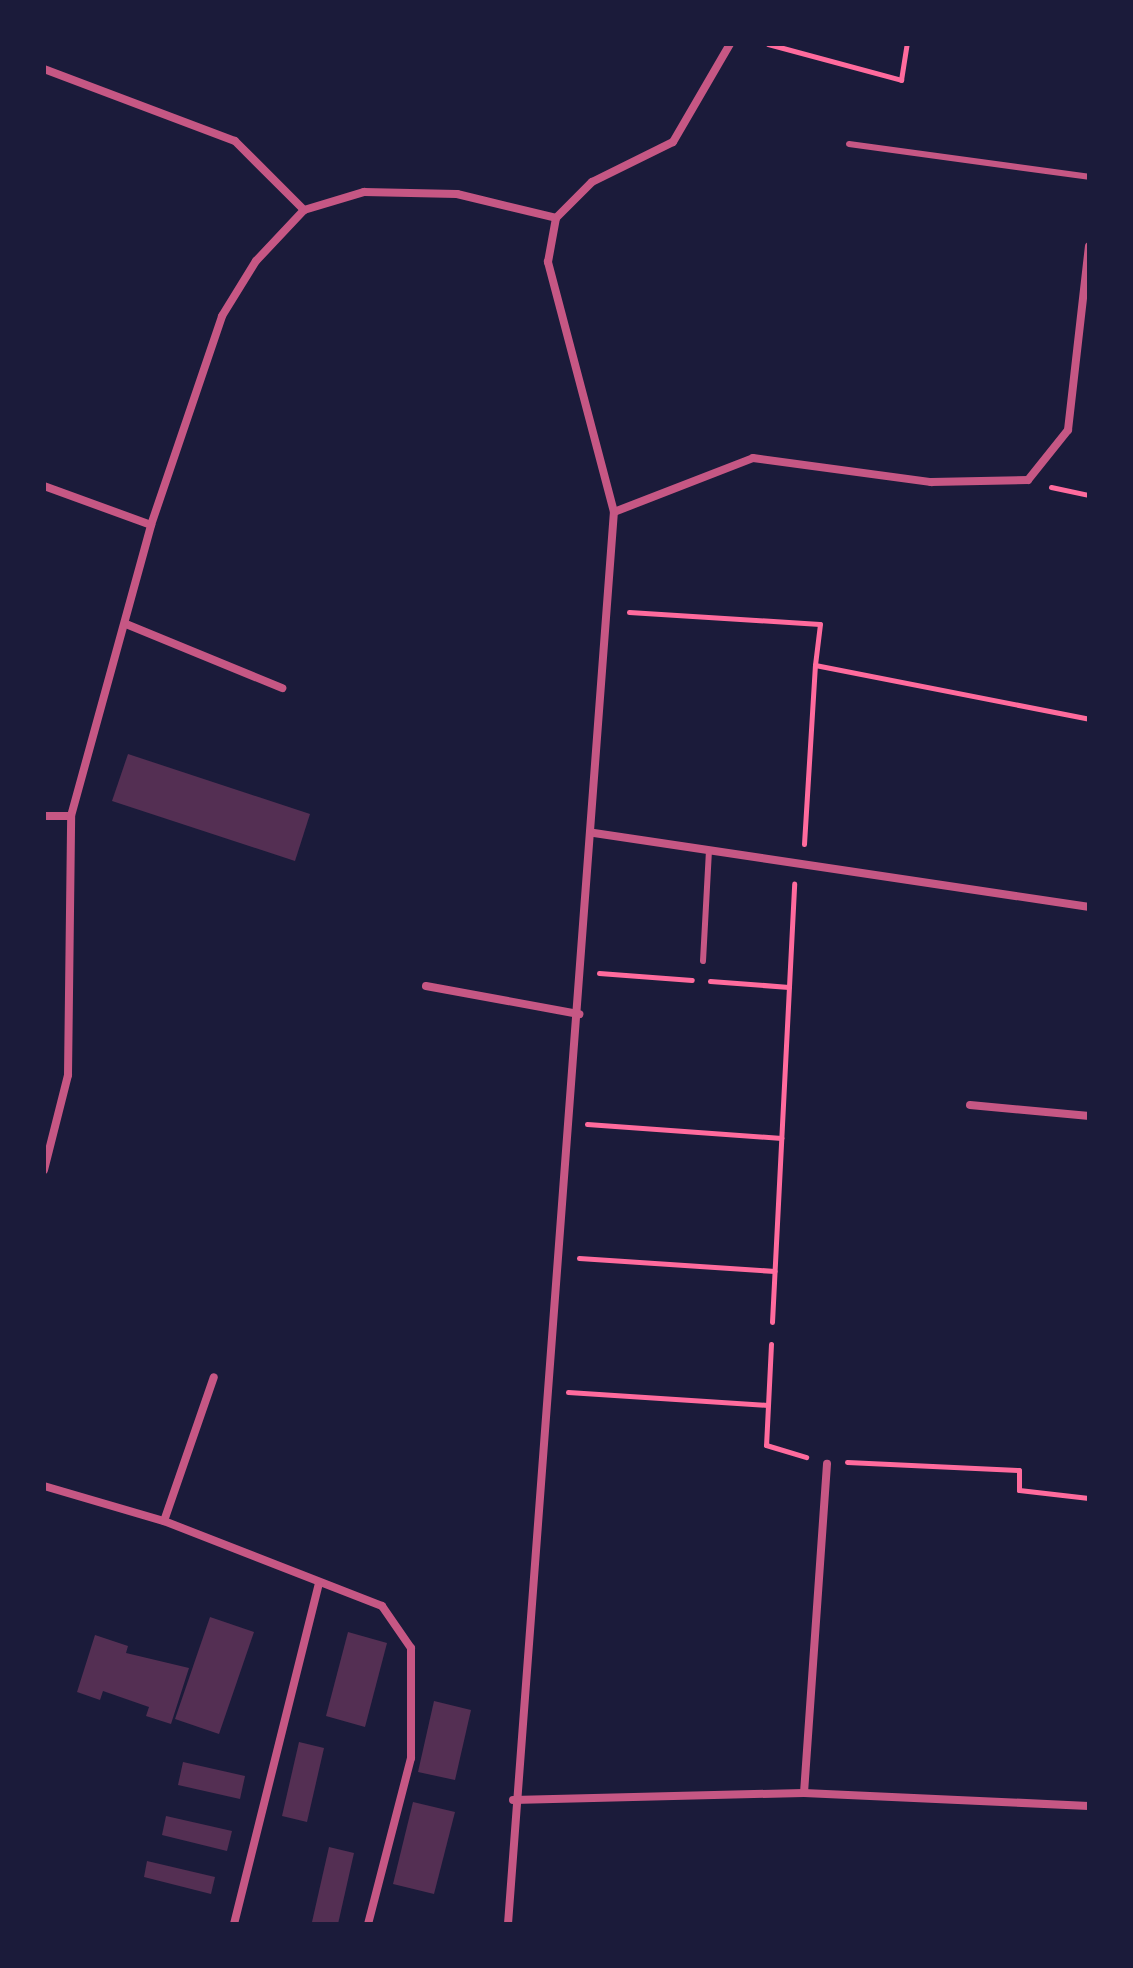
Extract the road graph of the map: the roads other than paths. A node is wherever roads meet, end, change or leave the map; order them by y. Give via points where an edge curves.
1 (730, 44) edge
2 (44, 69) edge
3 (849, 144) dead end
4 (1089, 177) edge
5 (304, 210) junction
6 (556, 218) junction
7 (1089, 246) edge
8 (1085, 313) edge
9 (44, 486) edge
10 (614, 512) junction
11 (151, 525) junction
12 (126, 624) junction
13 (282, 688) dead end
14 (44, 816) edge
15 (71, 816) junction
16 (594, 833) junction
17 (709, 850) junction
18 (1089, 907) edge
19 (703, 961) dead end
20 (426, 986) dead end
21 (579, 1014) junction
22 (970, 1105) dead end
23 (1089, 1116) edge
24 (44, 1170) edge
25 (214, 1377) dead end
26 (827, 1464) road end
27 (44, 1486) edge
28 (164, 1521) junction
29 (319, 1582) junction
30 (804, 1793) junction
31 (513, 1800) junction
32 (1089, 1806) edge
33 (234, 1924) edge
34 (368, 1924) edge
35 (508, 1924) edge

1 - 6 street via 673,142 592,182
2 - 5 street via 235,141
3 - 4 lane
5 - 6 street via 364,192 457,194
5 - 11 street via 256,261 222,316
6 - 10 street via 548,262
7 - 8 street
8 - 10 street via 1068,430 1028,480 931,482 753,458
9 - 11 street
10 - 16 street
11 - 12 street
12 - 13 street
12 - 15 street
14 - 15 street
15 - 24 street via 68,1075
16 - 17 street
16 - 21 street
17 - 18 street
17 - 19 lane
20 - 21 street
21 - 31 street
22 - 23 street
25 - 28 street
26 - 30 street
27 - 28 street
28 - 29 street
29 - 33 street
29 - 34 street via 382,1606 411,1648 411,1758
30 - 31 street
30 - 32 street
31 - 35 street

